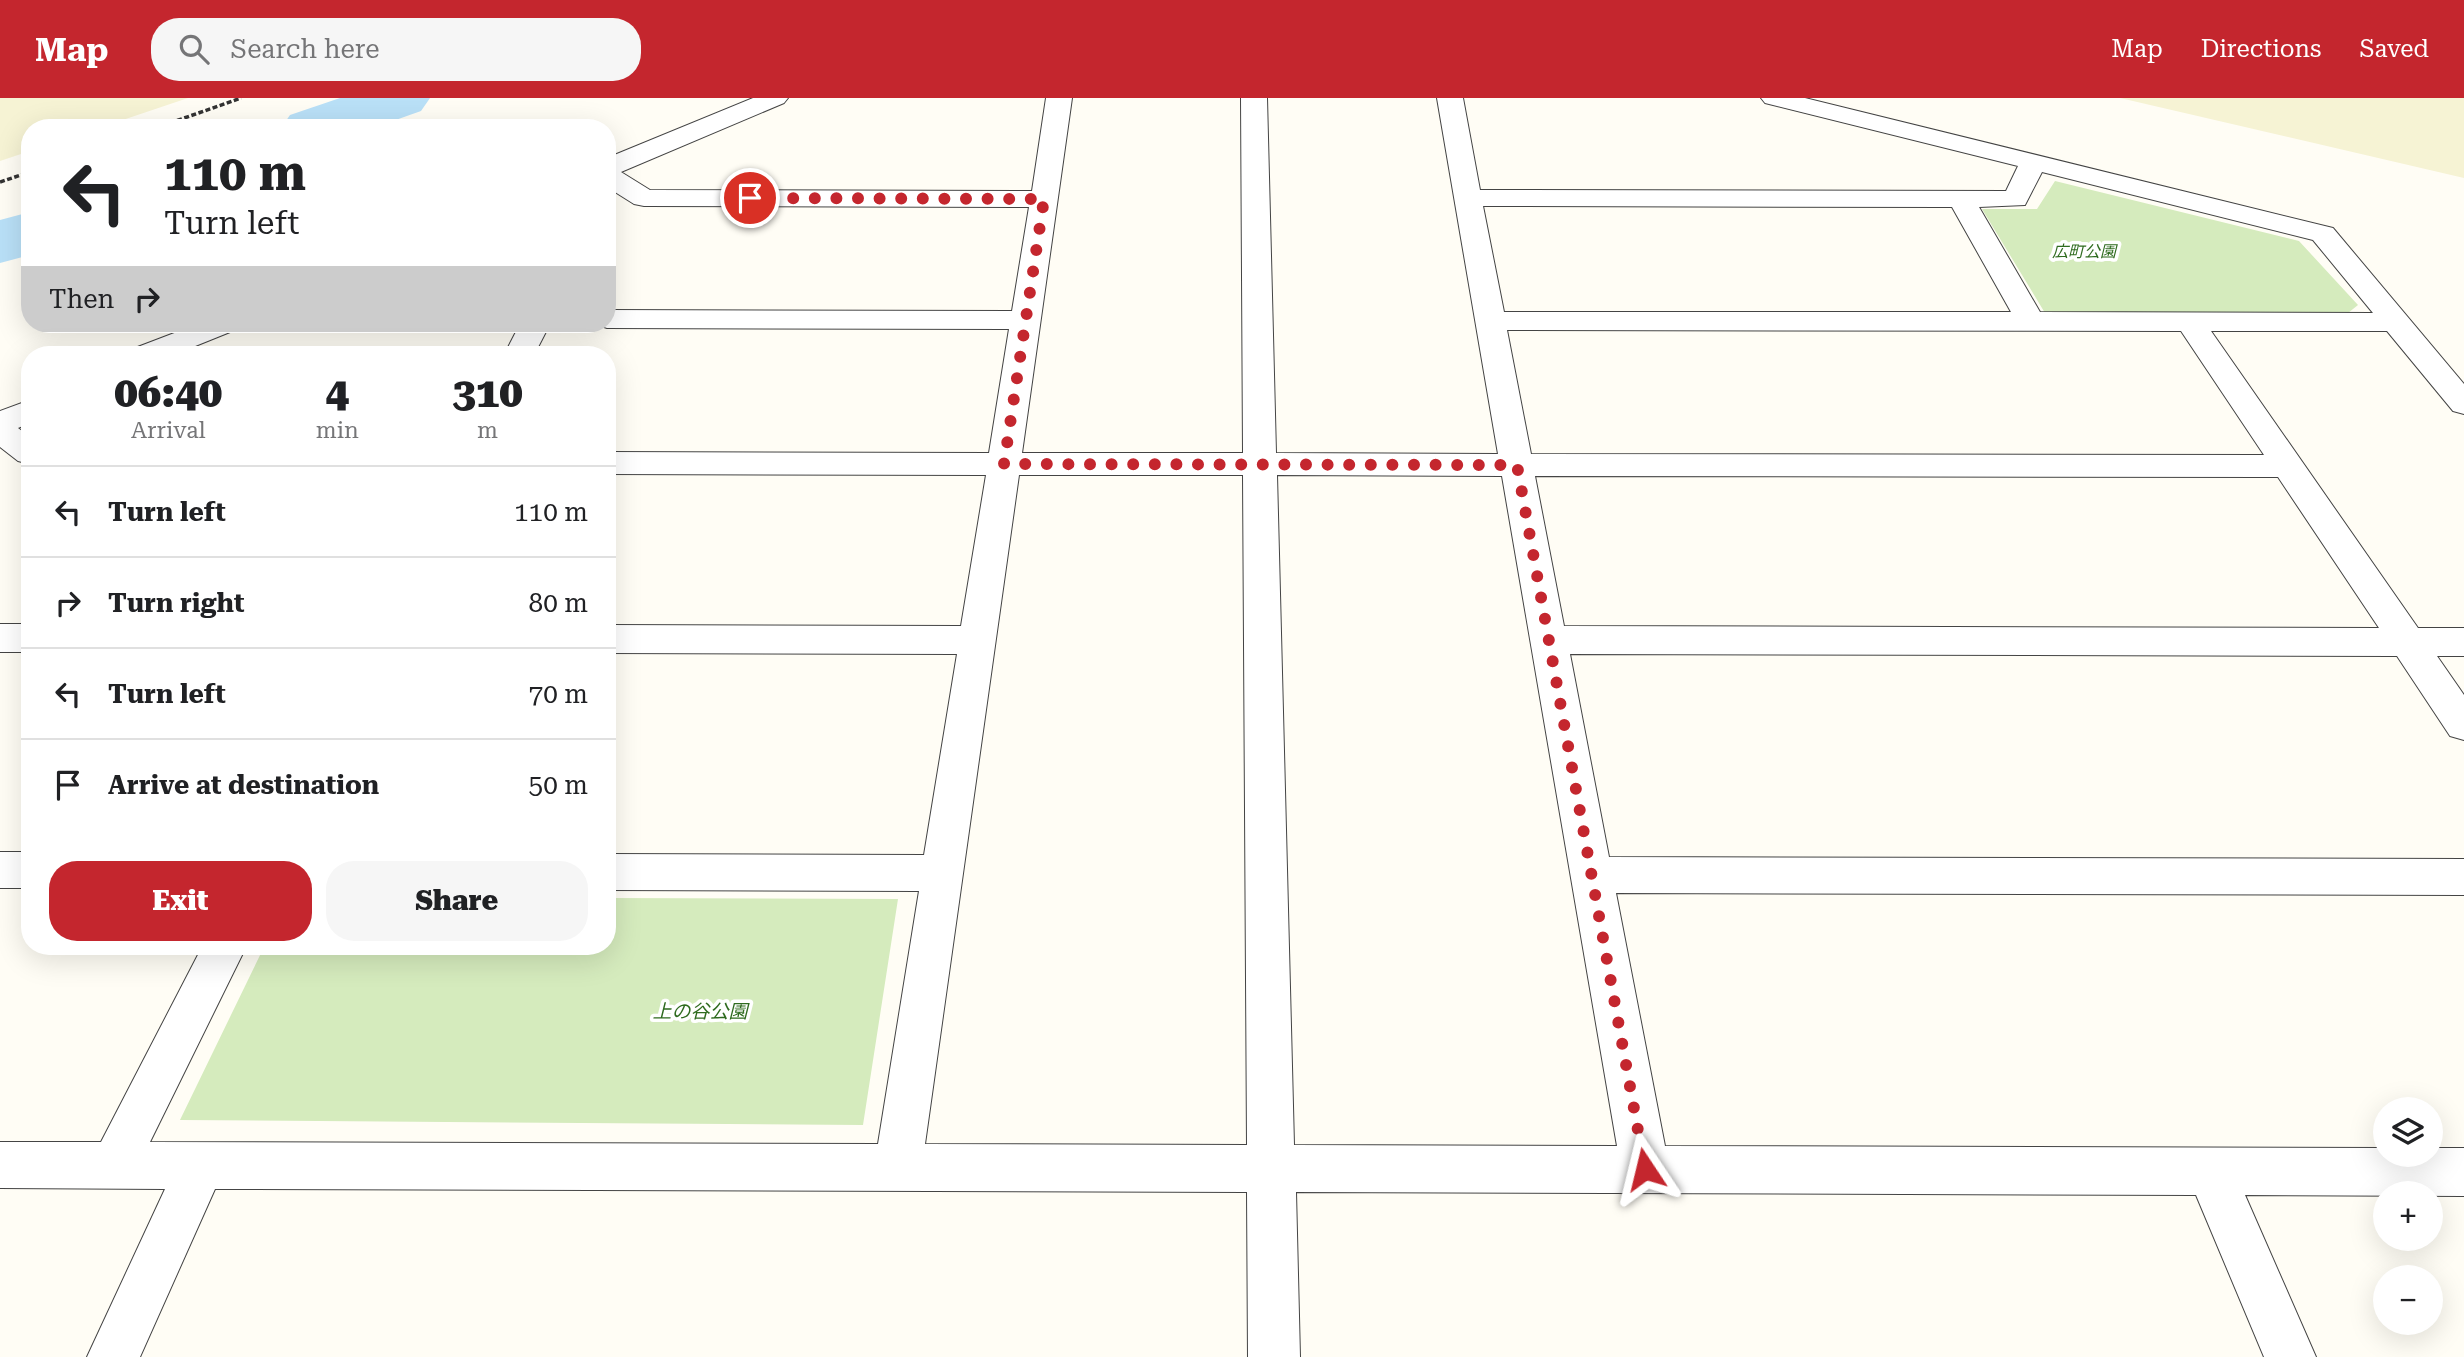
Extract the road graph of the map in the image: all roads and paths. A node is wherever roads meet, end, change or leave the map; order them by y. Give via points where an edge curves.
1 (242, 98) edge
2 (775, 98) edge
3 (1059, 98) edge
4 (1254, 98) edge
5 (1450, 98) edge
6 (1774, 98) edge
7 (182, 119) edge
8 (2034, 162) junction
9 (616, 164) edge
10 (21, 175) edge
11 (616, 181) edge
12 (0, 182) edge
13 (1469, 198) junction
14 (1044, 199) junction
15 (1961, 199) junction
16 (616, 319) edge
17 (1025, 320) junction
18 (1490, 321) junction
19 (2031, 322) junction
20 (2190, 322) junction
21 (2396, 322) junction
22 (201, 333) edge
23 (169, 346) edge
24 (2464, 404) edge
25 (21, 414) edge
26 (0, 424) edge
27 (0, 431) edge
28 (21, 446) edge
29 (616, 463) edge
30 (1004, 464) junction
31 (1260, 464) junction
32 (1517, 465) junction
33 (2288, 467) junction
34 (0, 638) edge
35 (21, 638) edge
36 (616, 639) edge
37 (978, 640) junction
38 (1549, 640) junction
39 (2407, 641) junction
40 (2464, 642) edge
41 (2464, 725) edge
42 (0, 870) edge
43 (21, 870) edge
44 (616, 872) edge
45 (942, 873) junction
46 (1592, 874) junction
47 (2464, 877) edge
48 (220, 955) edge
49 (0, 1165) edge
50 (114, 1165) junction
51 (201, 1166) junction
52 (898, 1168) junction
53 (1271, 1168) junction
54 (1645, 1169) junction
55 (2210, 1171) junction
56 (2464, 1172) edge
57 (113, 1357) edge
58 (1274, 1357) edge
59 (2290, 1357) edge

1 - 7 path
2 - 9 street
3 - 14 street
4 - 31 street
5 - 13 street
6 - 8 street
8 - 15 street via 2015,199
8 - 21 street via 2323,234
10 - 12 path
11 - 14 street via 644,198
13 - 15 street
13 - 18 street
14 - 17 street
15 - 19 street
16 - 17 street
17 - 30 street
18 - 19 street
18 - 32 street
19 - 20 street
20 - 21 street
20 - 33 street
21 - 24 street
22 - 23 street
25 - 26 street
27 - 28 street
29 - 30 street
30 - 31 street
30 - 37 street
31 - 32 street
31 - 53 street
32 - 33 street
32 - 38 street
33 - 39 street
34 - 35 street
36 - 37 street
37 - 45 street
38 - 39 street
38 - 46 street
39 - 40 street
39 - 41 street
42 - 43 street
44 - 45 street
45 - 52 street
46 - 47 street
46 - 54 street
48 - 50 street
49 - 50 street
50 - 51 street
51 - 52 street
51 - 57 street
52 - 53 street
53 - 54 street
53 - 58 street
54 - 55 street
55 - 56 street
55 - 59 street

